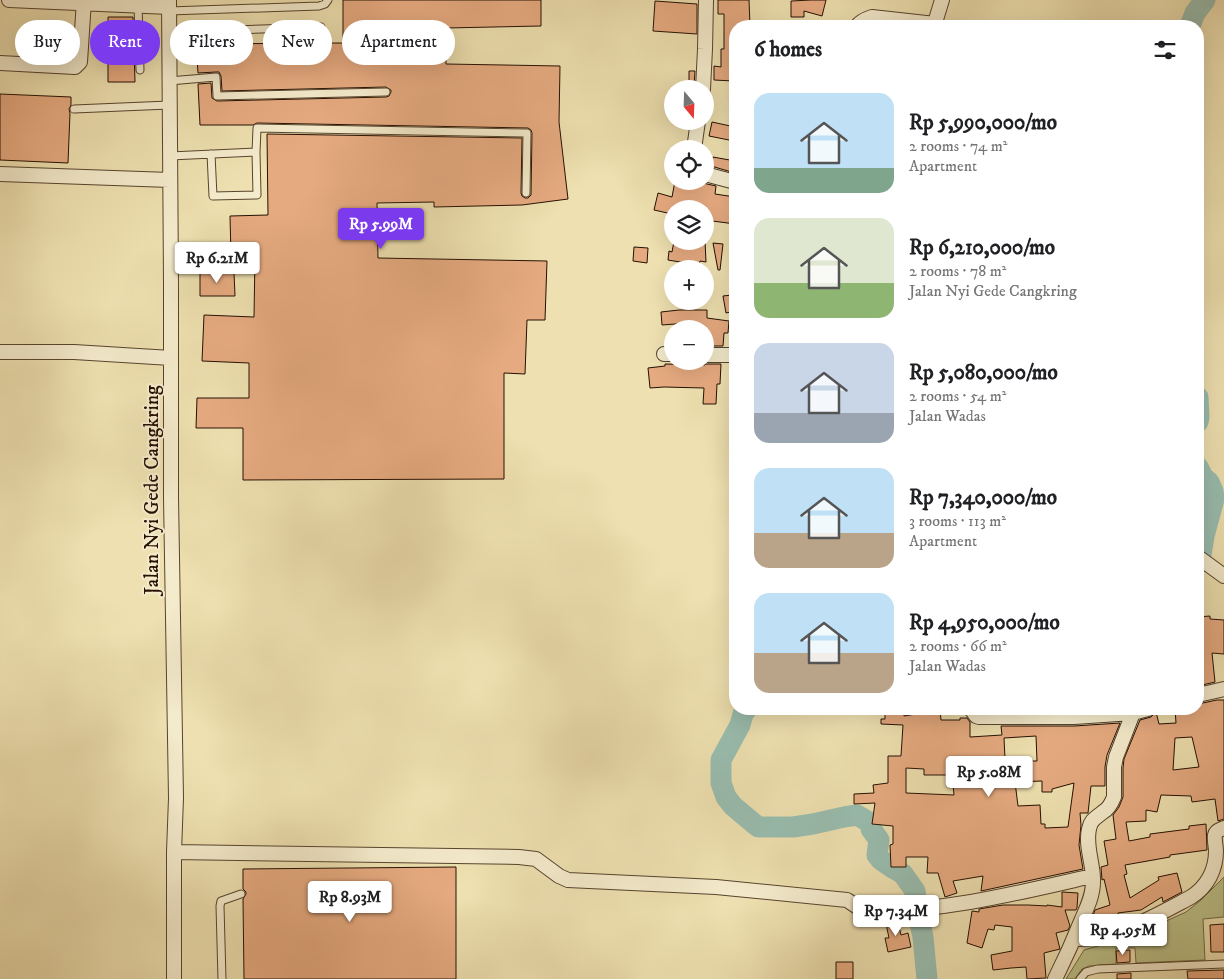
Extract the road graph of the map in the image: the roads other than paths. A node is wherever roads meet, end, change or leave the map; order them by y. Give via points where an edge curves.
1 (9, 0) edge
2 (328, 0) edge
3 (706, 0) edge
4 (942, 0) edge
5 (84, 2) edge
6 (123, 2) edge
7 (138, 5) junction
8 (169, 6) edge
9 (864, 20) edge
10 (896, 20) edge
11 (936, 20) edge
12 (263, 29) edge
13 (169, 34) junction
14 (0, 63) edge
15 (140, 70) dead end
16 (703, 80) edge
17 (169, 81) junction
18 (386, 92) dead end
19 (169, 105) junction
20 (74, 109) dead end
21 (256, 152) junction
22 (211, 154) junction
23 (170, 156) junction
24 (0, 174) edge
25 (714, 176) edge
26 (170, 180) junction
27 (729, 180) edge
28 (526, 193) dead end
29 (171, 264) junction
30 (245, 269) dead end
31 (0, 352) edge
32 (714, 355) edge
33 (729, 355) edge
34 (171, 358) junction
35 (1204, 562) edge
36 (1224, 576) edge
37 (1224, 689) edge
38 (1204, 694) edge
39 (975, 715) edge
40 (1094, 715) edge
41 (1132, 715) edge
42 (1224, 828) edge
43 (174, 852) junction
44 (1092, 876) junction
45 (241, 894) dead end
46 (1075, 939) junction
47 (1224, 964) edge
48 (174, 979) edge
49 (222, 979) edge
50 (1055, 979) edge
51 (1080, 979) edge

1 - 5 street
2 - 8 lane via 320,6
3 - 16 street
4 - 11 street
5 - 6 street
5 - 14 street via 78,65
6 - 7 street
7 - 8 street
7 - 15 lane
8 - 13 street, Jalan Nyi Gede Cangkring
9 - 10 street via 872,17
12 - 13 lane
13 - 17 street, Jalan Nyi Gede Cangkring
17 - 18 lane via 216,77 217,96
17 - 19 street, Jalan Nyi Gede Cangkring
19 - 20 lane
19 - 23 street, Jalan Nyi Gede Cangkring
21 - 22 lane
21 - 22 lane via 257,194 213,196
21 - 28 lane via 257,128 527,132
22 - 23 lane
23 - 26 street, Jalan Nyi Gede Cangkring
24 - 26 street
25 - 27 street
26 - 29 street, Jalan Nyi Gede Cangkring
29 - 30 lane
29 - 34 street, Jalan Nyi Gede Cangkring
31 - 34 street via 74,352
32 - 33 street
34 - 43 street, Jalan Nyi Gede Cangkring
35 - 36 street
37 - 38 street
39 - 40 street
41 - 44 street via 1116,757 1113,800 1089,828 1087,839
42 - 46 street via 1218,830 1214,837 1215,863 1206,885 1199,892 1139,924 1085,940
43 - 44 street via 519,857 536,859 568,880 716,887 846,900 866,911 959,904
43 - 48 street, Jalan Nyi Gede Cangkring
44 - 46 street via 1089,903
45 - 49 lane via 222,901 220,906
46 - 50 street
47 - 51 lane via 1098,969 1086,972

